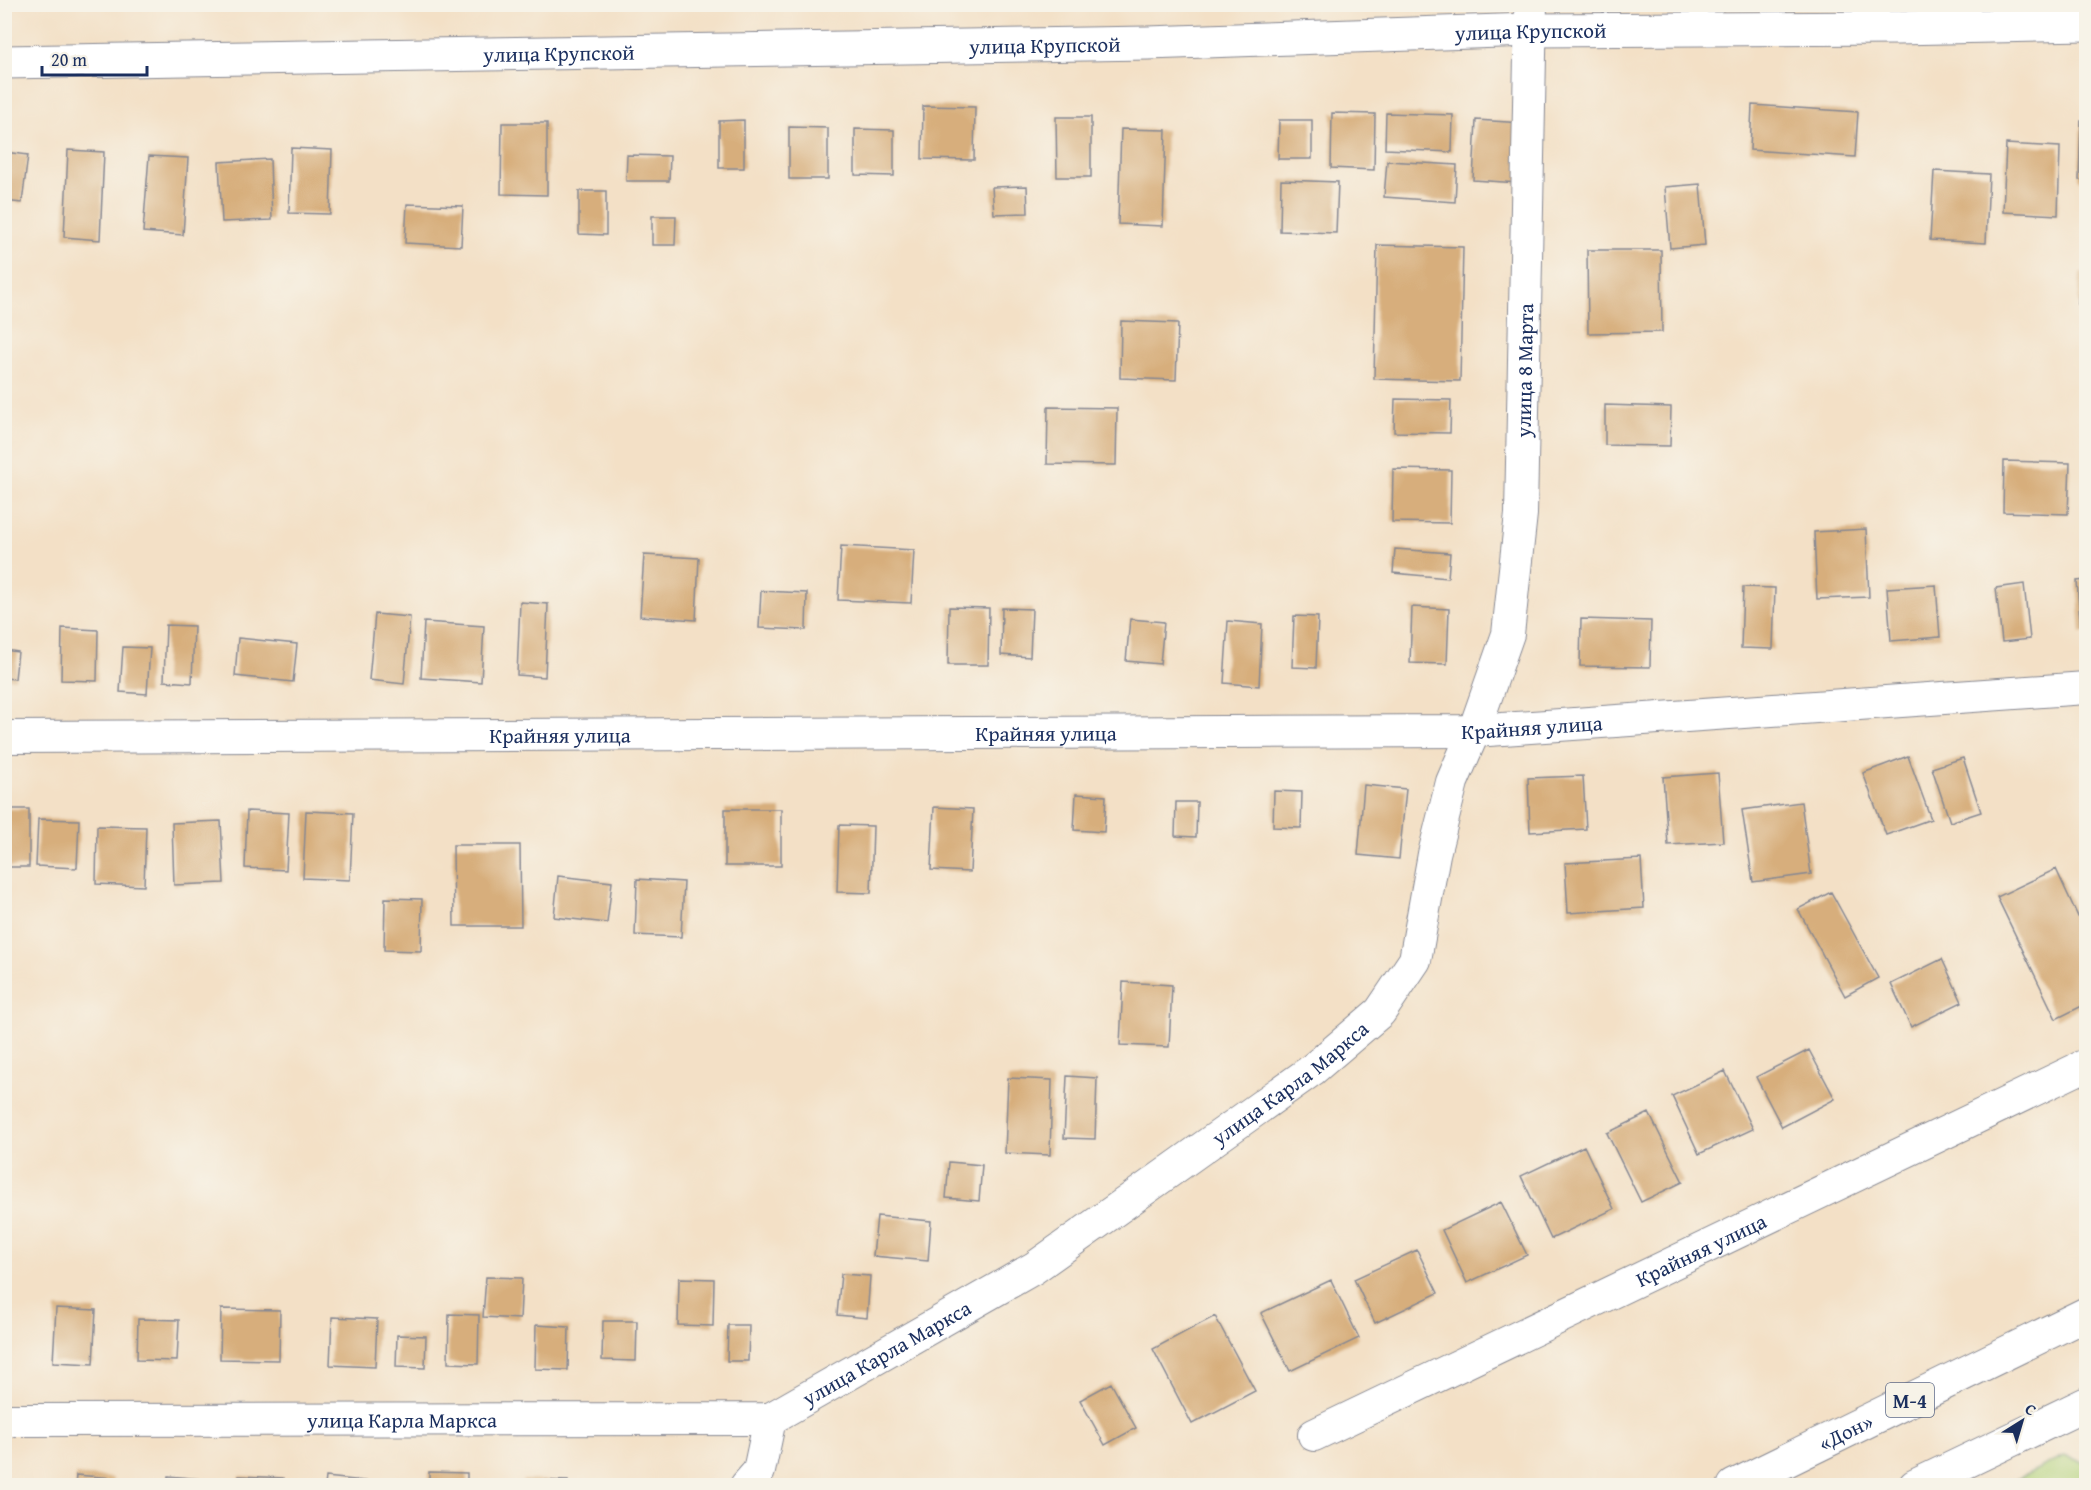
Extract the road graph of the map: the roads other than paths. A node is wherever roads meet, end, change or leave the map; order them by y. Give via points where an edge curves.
1 (1531, 17) edge
2 (2086, 24) edge
3 (4, 62) edge
4 (2086, 688) edge
5 (1474, 731) junction
6 (4, 737) edge
7 (2086, 1065) edge
8 (2086, 1314) edge
9 (2086, 1404) edge
10 (770, 1419) junction
11 (4, 1420) edge
12 (1314, 1436) dead end
13 (746, 1485) edge
14 (1734, 1485) edge
15 (1915, 1485) edge

1 - 2 main road, улица Крупской via 1885,28
1 - 3 main road, улица Крупской via 1148,43
1 - 5 street, улица 8 Марта via 1521,514 1508,634
4 - 5 street, Крайняя улица
5 - 6 street, Крайняя улица
5 - 10 street, улица Карла Маркса via 1452,782 1415,960 1380,1012 1312,1070 1034,1268
7 - 12 street, Крайняя улица
8 - 14 main road, «Дон» / М-4
9 - 15 main road
10 - 11 street, улица Карла Маркса
10 - 13 street via 759,1471

